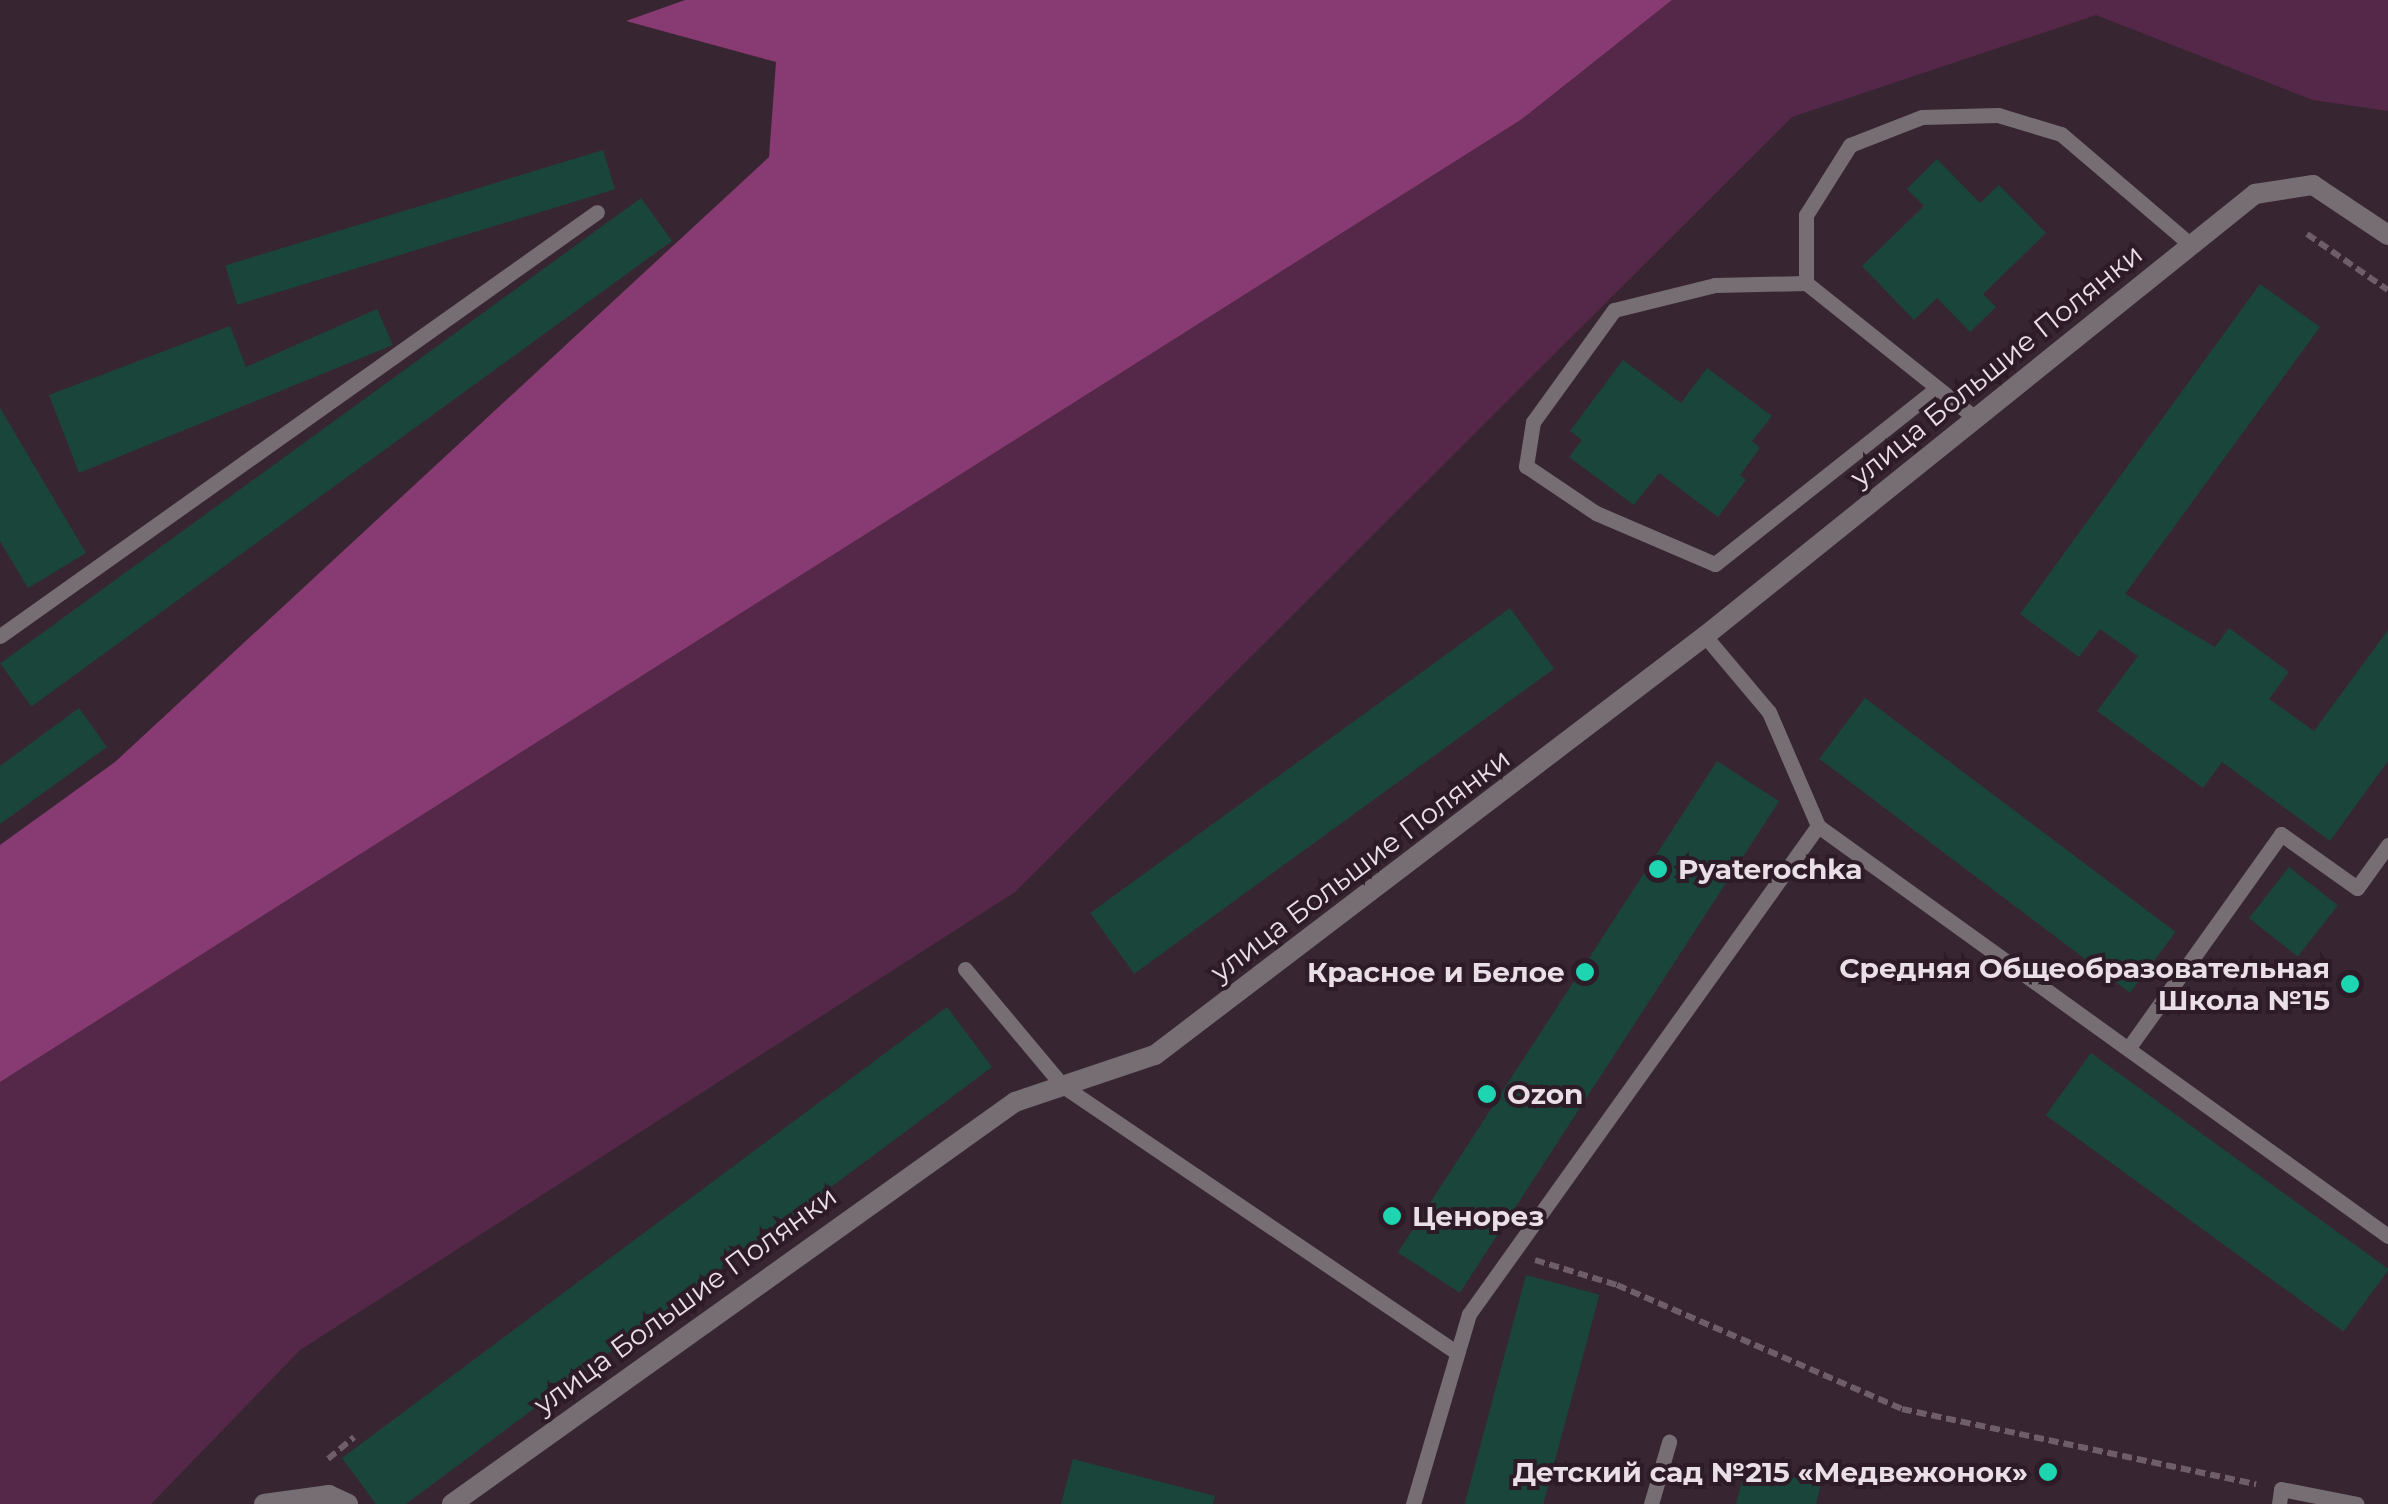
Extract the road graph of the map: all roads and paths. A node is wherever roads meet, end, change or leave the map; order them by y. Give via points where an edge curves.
1 (597, 212) dead end
2 (2306, 234) dead end
3 (2388, 235) edge
4 (2190, 244) junction
5 (1806, 283) junction
6 (2388, 290) edge
7 (1936, 389) junction
8 (1974, 417) junction
9 (0, 612) edge
10 (5, 632) edge
11 (1706, 636) junction
12 (1818, 826) junction
13 (2388, 846) edge
14 (965, 968) dead end
15 (2130, 1046) junction
16 (1063, 1086) junction
17 (2388, 1236) edge
18 (1512, 1254) junction
19 (1458, 1354) junction
20 (354, 1438) dead end
21 (1668, 1442) dead end
22 (328, 1459) dead end
23 (2280, 1497) edge
24 (264, 1504) edge
25 (348, 1504) edge
26 (452, 1504) edge
27 (1413, 1504) edge
28 (1650, 1504) edge
29 (2357, 1504) edge

1 - 10 lane
2 - 6 path
3 - 4 street, улица Большие Полянки via 2313,185 2254,194
4 - 5 lane via 2060,134 1998,116 1922,118 1850,145 1806,215
4 - 8 street, улица Большие Полянки
5 - 7 lane
5 - 7 lane via 1716,285 1614,310 1533,422 1526,466 1596,513 1715,564
7 - 8 lane
8 - 11 street, улица Большие Полянки
9 - 10 lane
11 - 12 lane via 1770,712
11 - 16 street, улица Большие Полянки via 1155,1055
12 - 15 lane
12 - 18 lane
13 - 15 lane via 2358,888 2281,834
14 - 16 lane
15 - 17 lane
16 - 19 lane
16 - 26 street, улица Большие Полянки via 1015,1102 812,1239
18 - 19 lane via 1470,1314
18 - 23 path via 1616,1286 1902,1408
19 - 27 lane
20 - 22 path
21 - 28 lane
23 - 29 lane
24 - 25 street via 329,1494

